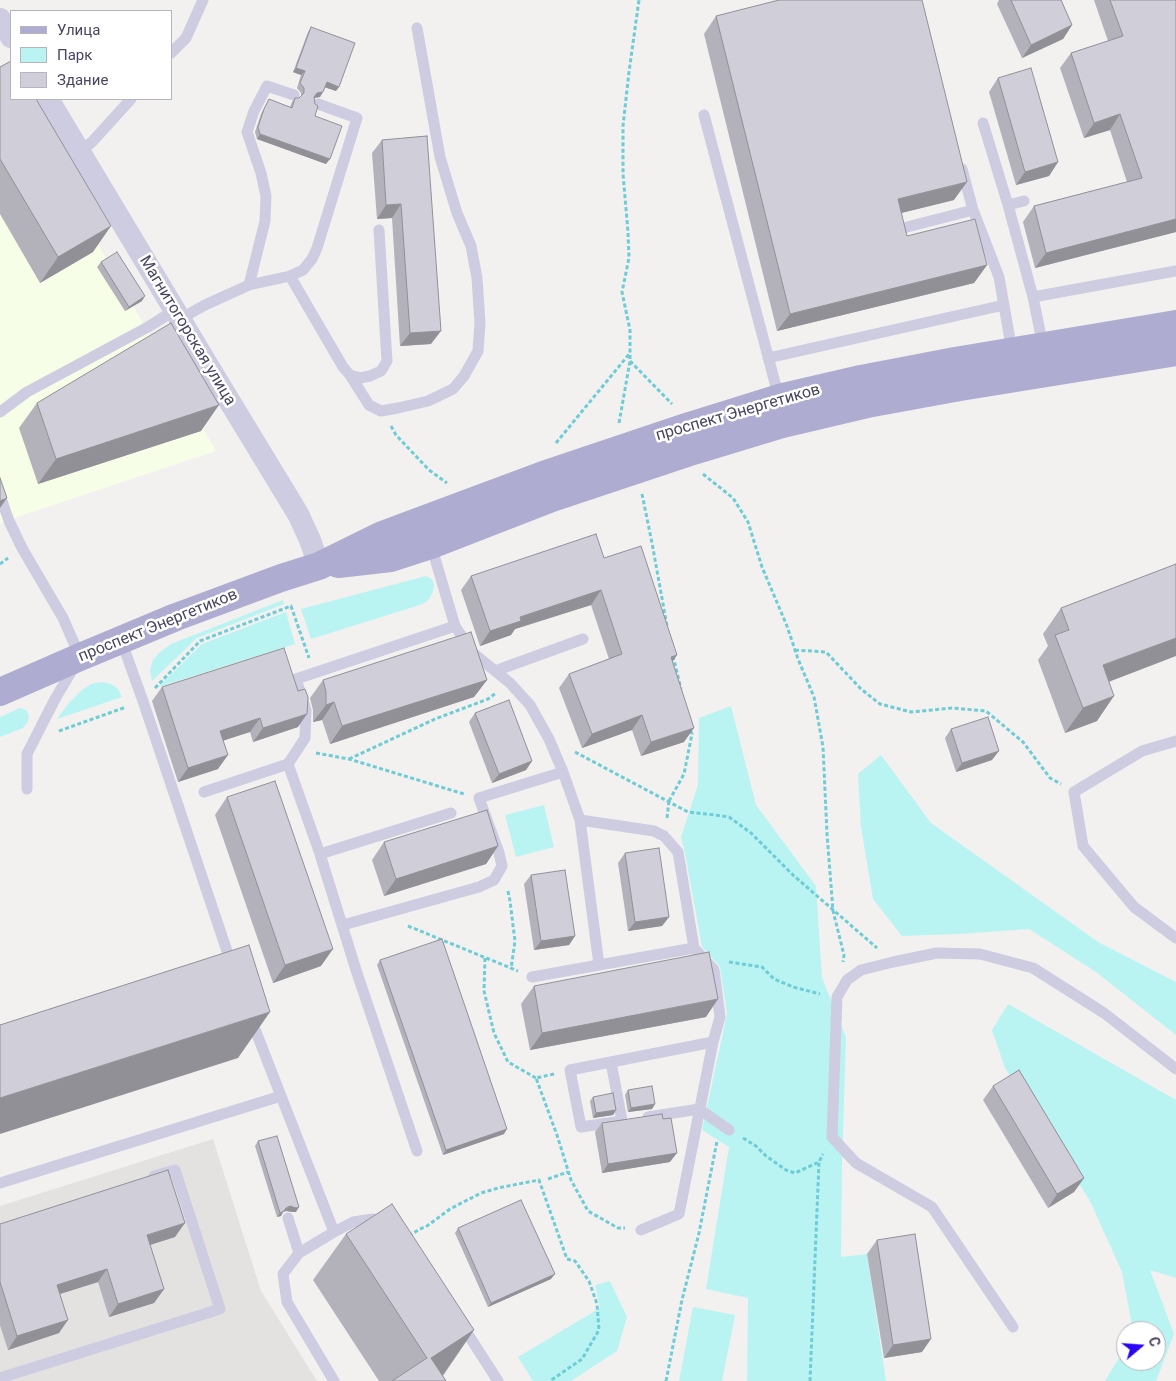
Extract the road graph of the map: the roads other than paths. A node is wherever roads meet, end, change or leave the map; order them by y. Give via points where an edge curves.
1 (203, 0) edge
2 (0, 19) edge
3 (417, 28) dead end
4 (10, 35) edge
5 (172, 53) edge
6 (294, 96) edge
7 (49, 100) edge
8 (130, 100) edge
9 (318, 104) edge
10 (704, 115) dead end
11 (983, 122) dead end
12 (80, 151) junction
13 (960, 163) edge
14 (1024, 200) dead end
15 (1008, 205) junction
16 (973, 210) junction
17 (907, 227) edge
18 (378, 230) dead end
19 (1176, 271) edge
20 (290, 276) junction
21 (249, 285) junction
22 (1033, 297) junction
23 (1004, 305) junction
24 (178, 315) junction
25 (1176, 324) edge
26 (1043, 346) junction
27 (1012, 351) junction
28 (1176, 352) edge
29 (768, 358) junction
30 (350, 375) junction
31 (779, 398) junction
32 (0, 412) edge
33 (0, 495) edge
34 (431, 545) junction
35 (319, 566) junction
36 (455, 626) junction
37 (583, 638) dead end
38 (121, 640) junction
39 (80, 656) junction
40 (495, 671) junction
41 (0, 692) edge
42 (1176, 741) edge
43 (288, 764) junction
44 (563, 772) junction
45 (28, 789) dead end
46 (204, 792) dead end
47 (451, 813) dead end
48 (580, 820) junction
49 (320, 854) junction
50 (343, 925) junction
51 (1176, 938) edge
52 (694, 948) junction
53 (599, 965) junction
54 (235, 974) edge
55 (532, 977) road end
56 (246, 1007) edge
57 (713, 1042) junction
58 (610, 1062) junction
59 (1176, 1069) edge
60 (281, 1096) junction
61 (699, 1109) junction
62 (632, 1120) junction
63 (725, 1126) road end
64 (417, 1150) dead end
65 (148, 1178) edge
66 (0, 1183) edge
67 (288, 1218) dead end
68 (641, 1230) road end
69 (334, 1232) junction
70 (406, 1237) edge
71 (299, 1253) junction
72 (457, 1317) edge
73 (1013, 1327) dead end
74 (0, 1378) edge
75 (334, 1381) edge
76 (498, 1381) edge

1 - 5 lane via 186,38
2 - 4 street
3 - 30 lane via 440,157 471,246 477,278 478,351 453,389 428,401 381,411 369,405
6 - 21 lane via 267,86 247,132 266,196 265,221
7 - 12 street, Магнитогорская улица
8 - 12 lane
9 - 20 lane via 357,118 317,248 303,270
10 - 29 lane
11 - 15 lane
12 - 24 street, Магнитогорская улица
13 - 16 lane
14 - 15 lane
15 - 22 lane
16 - 17 lane
16 - 23 lane via 999,278
18 - 30 lane via 387,361 381,371 370,376
19 - 22 lane
20 - 21 lane
20 - 30 lane
21 - 24 lane
22 - 26 lane
23 - 27 lane
23 - 29 lane
24 - 32 lane via 148,327 27,392
24 - 35 street, Магнитогорская улица via 298,514
25 - 26 main road, проспект Энергетиков
26 - 27 main road, проспект Энергетиков
27 - 31 main road, проспект Энергетиков
28 - 34 main road, проспект Энергетиков via 960,386 782,424 552,498
29 - 31 lane
31 - 35 main road, проспект Энергетиков via 543,475 382,535
33 - 39 lane via 22,548 63,618
34 - 35 main road, проспект Энергетиков via 391,558
34 - 36 lane
35 - 38 main road, проспект Энергетиков
36 - 40 lane via 474,653
36 - 43 lane via 296,679 306,710 305,738
37 - 40 lane
38 - 39 main road, проспект Энергетиков
38 - 54 lane
39 - 41 main road, проспект Энергетиков
39 - 45 lane via 27,754
40 - 44 lane via 530,705
42 - 51 lane via 1142,751 1074,792 1083,846 1134,907
43 - 46 lane
43 - 49 lane
44 - 48 lane
44 - 50 lane via 479,798 502,866 494,880
47 - 49 lane
48 - 52 lane via 654,831 664,836 678,852
48 - 53 lane
49 - 50 lane
50 - 64 lane
52 - 53 lane
52 - 57 lane via 714,970 720,1017
53 - 55 lane
56 - 60 lane
57 - 58 lane
57 - 61 lane
58 - 62 lane
58 - 62 lane via 570,1070 581,1128
59 - 73 lane via 1104,1013 1033,968 980,954 937,952 861,970 847,980 837,997 832,1137 856,1164 932,1207
60 - 66 lane
60 - 69 lane
61 - 62 lane
61 - 63 lane
61 - 68 lane via 679,1214
65 - 74 lane via 175,1170 220,1309
67 - 71 lane
69 - 70 lane via 353,1222 373,1219 392,1224
69 - 71 lane
71 - 75 lane via 283,1274 287,1302
72 - 76 lane

